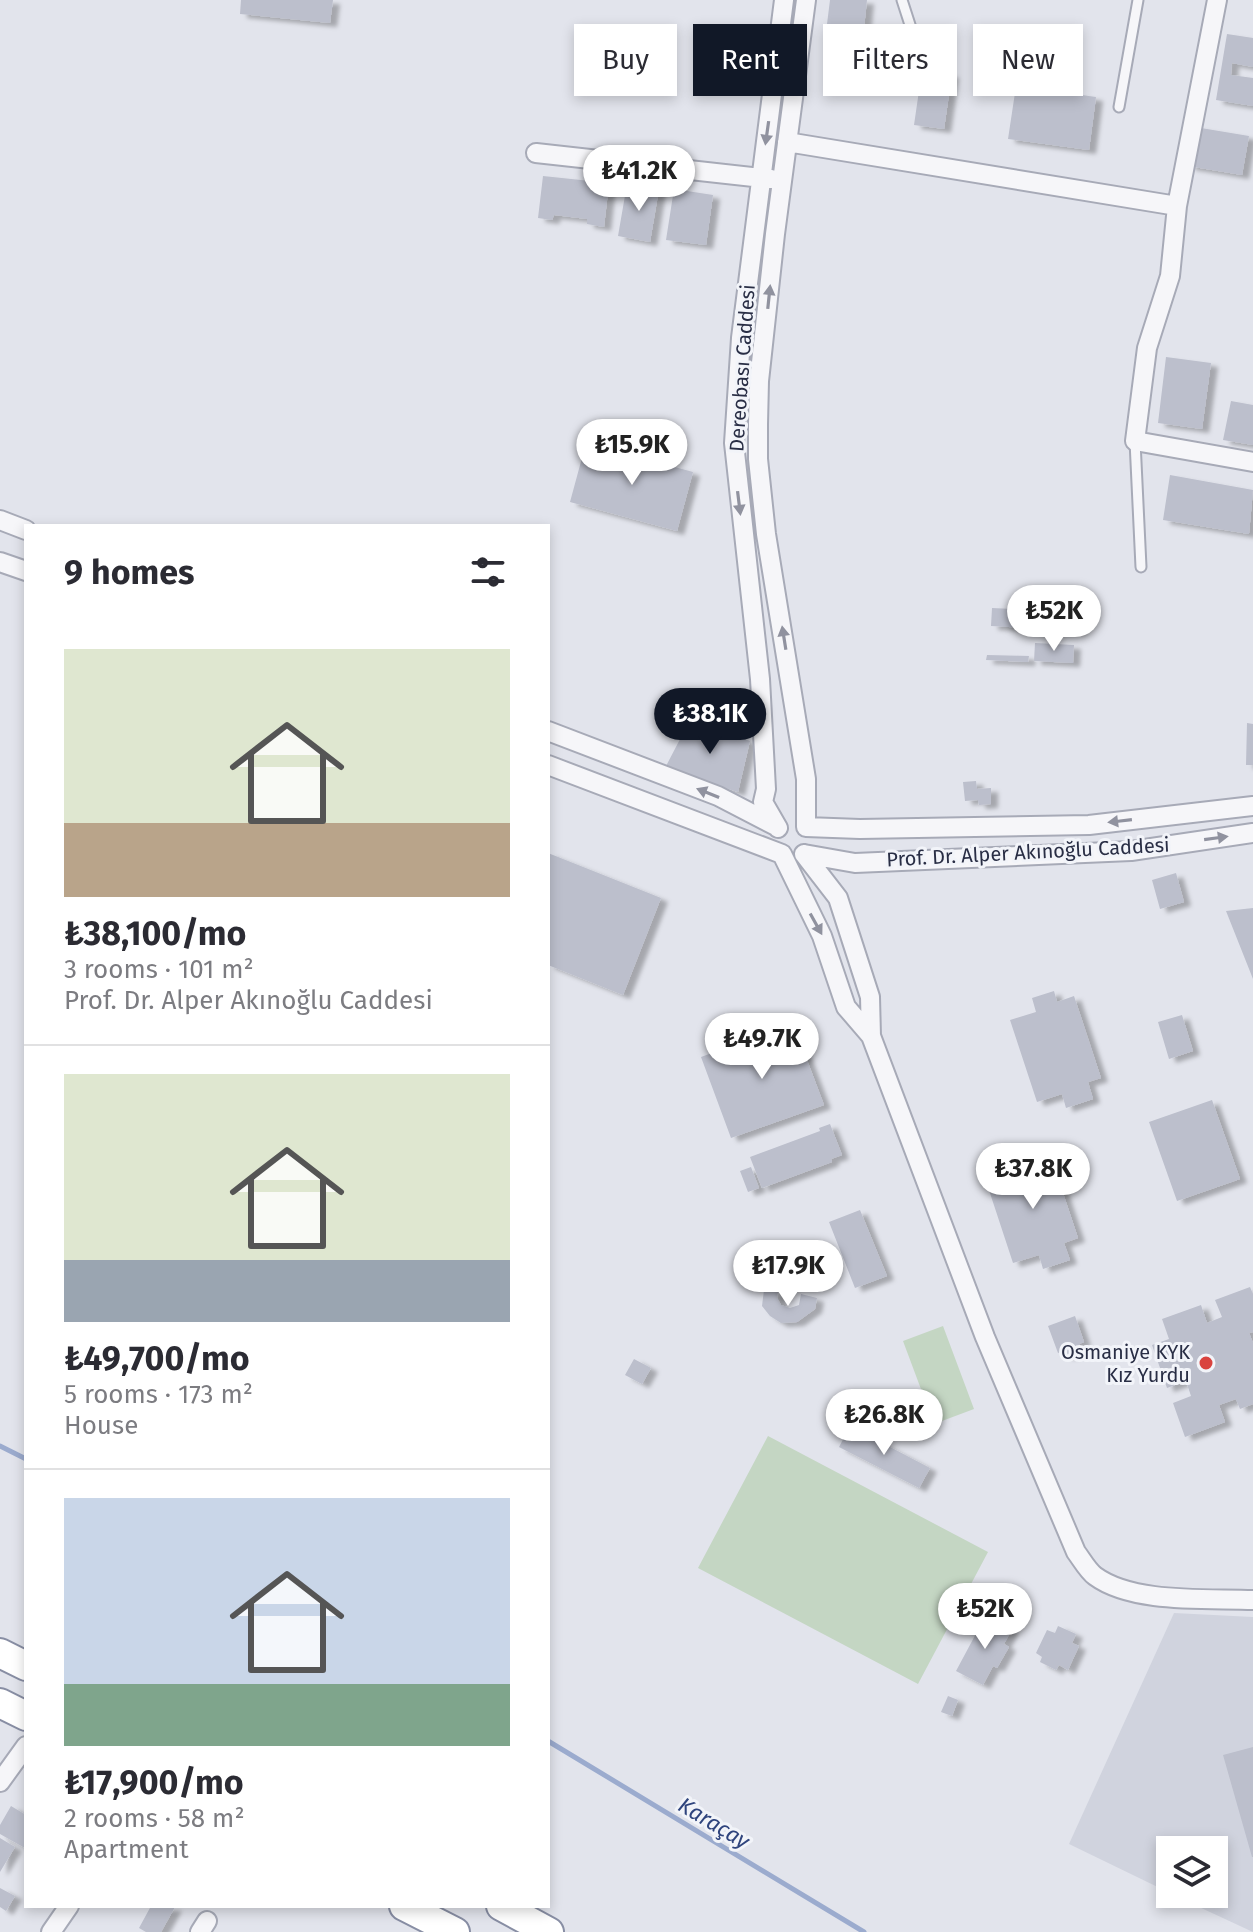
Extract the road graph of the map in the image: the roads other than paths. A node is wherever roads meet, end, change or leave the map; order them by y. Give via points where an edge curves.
1 (784, 0) edge
2 (806, 0) edge
3 (902, 0) edge
4 (1138, 0) edge
5 (1217, 0) edge
6 (910, 24) edge
7 (1119, 107) dead end
8 (787, 142) junction
9 (536, 153) dead end
10 (761, 178) junction
11 (782, 181) junction
12 (1177, 206) junction
13 (1135, 441) junction
14 (1253, 462) edge
15 (0, 520) edge
16 (24, 529) edge
17 (0, 562) edge
18 (1141, 567) dead end
19 (24, 570) edge
20 (550, 732) edge
21 (550, 766) edge
22 (763, 802) junction
23 (1253, 806) edge
24 (739, 807) junction
25 (806, 818) junction
26 (778, 828) junction
27 (1253, 833) edge
28 (782, 854) junction
29 (804, 854) junction
30 (855, 863) junction
31 (833, 892) junction
32 (871, 1036) junction
33 (1253, 1600) edge
34 (0, 1653) edge
35 (24, 1665) edge
36 (0, 1703) edge
37 (24, 1715) edge
38 (24, 1749) edge
39 (0, 1782) edge
40 (68, 1908) edge
41 (408, 1908) edge
42 (505, 1908) edge
43 (51, 1932) edge
44 (455, 1932) edge
45 (549, 1932) edge

1 -> 10 street, Dereobası Caddesi
2 - 8 street, Dereobası Caddesi
3 - 6 lane
4 - 7 lane
5 - 12 street
8 - 11 street, Dereobası Caddesi
8 - 12 street
9 - 10 street
10 - 11 street
10 -> 22 street, Dereobası Caddesi via 734,443 760,679
25 -> 11 street, Dereobası Caddesi via 806,779 758,459 759,381
12 - 13 street via 1170,276 1147,348
13 - 14 street
13 - 18 lane
15 - 16 street
17 - 19 street
24 -> 20 street
21 - 28 street
22 - 24 street
22 - 26 street
23 -> 25 street, Prof. Dr. Alper Akınoğlu Caddesi via 1089,825 832,828
24 - 26 street
25 - 26 street, Prof. Dr. Alper Akınoğlu Caddesi
25 - 29 street, Dereobası Caddesi via 811,837
26 - 28 street via 775,844
30 -> 27 street, Prof. Dr. Alper Akınoğlu Caddesi via 1131,851
28 - 29 street, Prof. Dr. Alper Akınoğlu Caddesi
28 -> 32 street via 822,936 846,1007
29 - 30 street, Prof. Dr. Alper Akınoğlu Caddesi
29 - 31 street
30 - 31 street
31 - 32 street via 870,997
32 - 33 street via 985,1337 1076,1552 1093,1575 1123,1591
34 - 35 highway
36 - 37 highway
38 - 39 street
40 - 43 street
41 - 44 highway
42 - 45 highway

